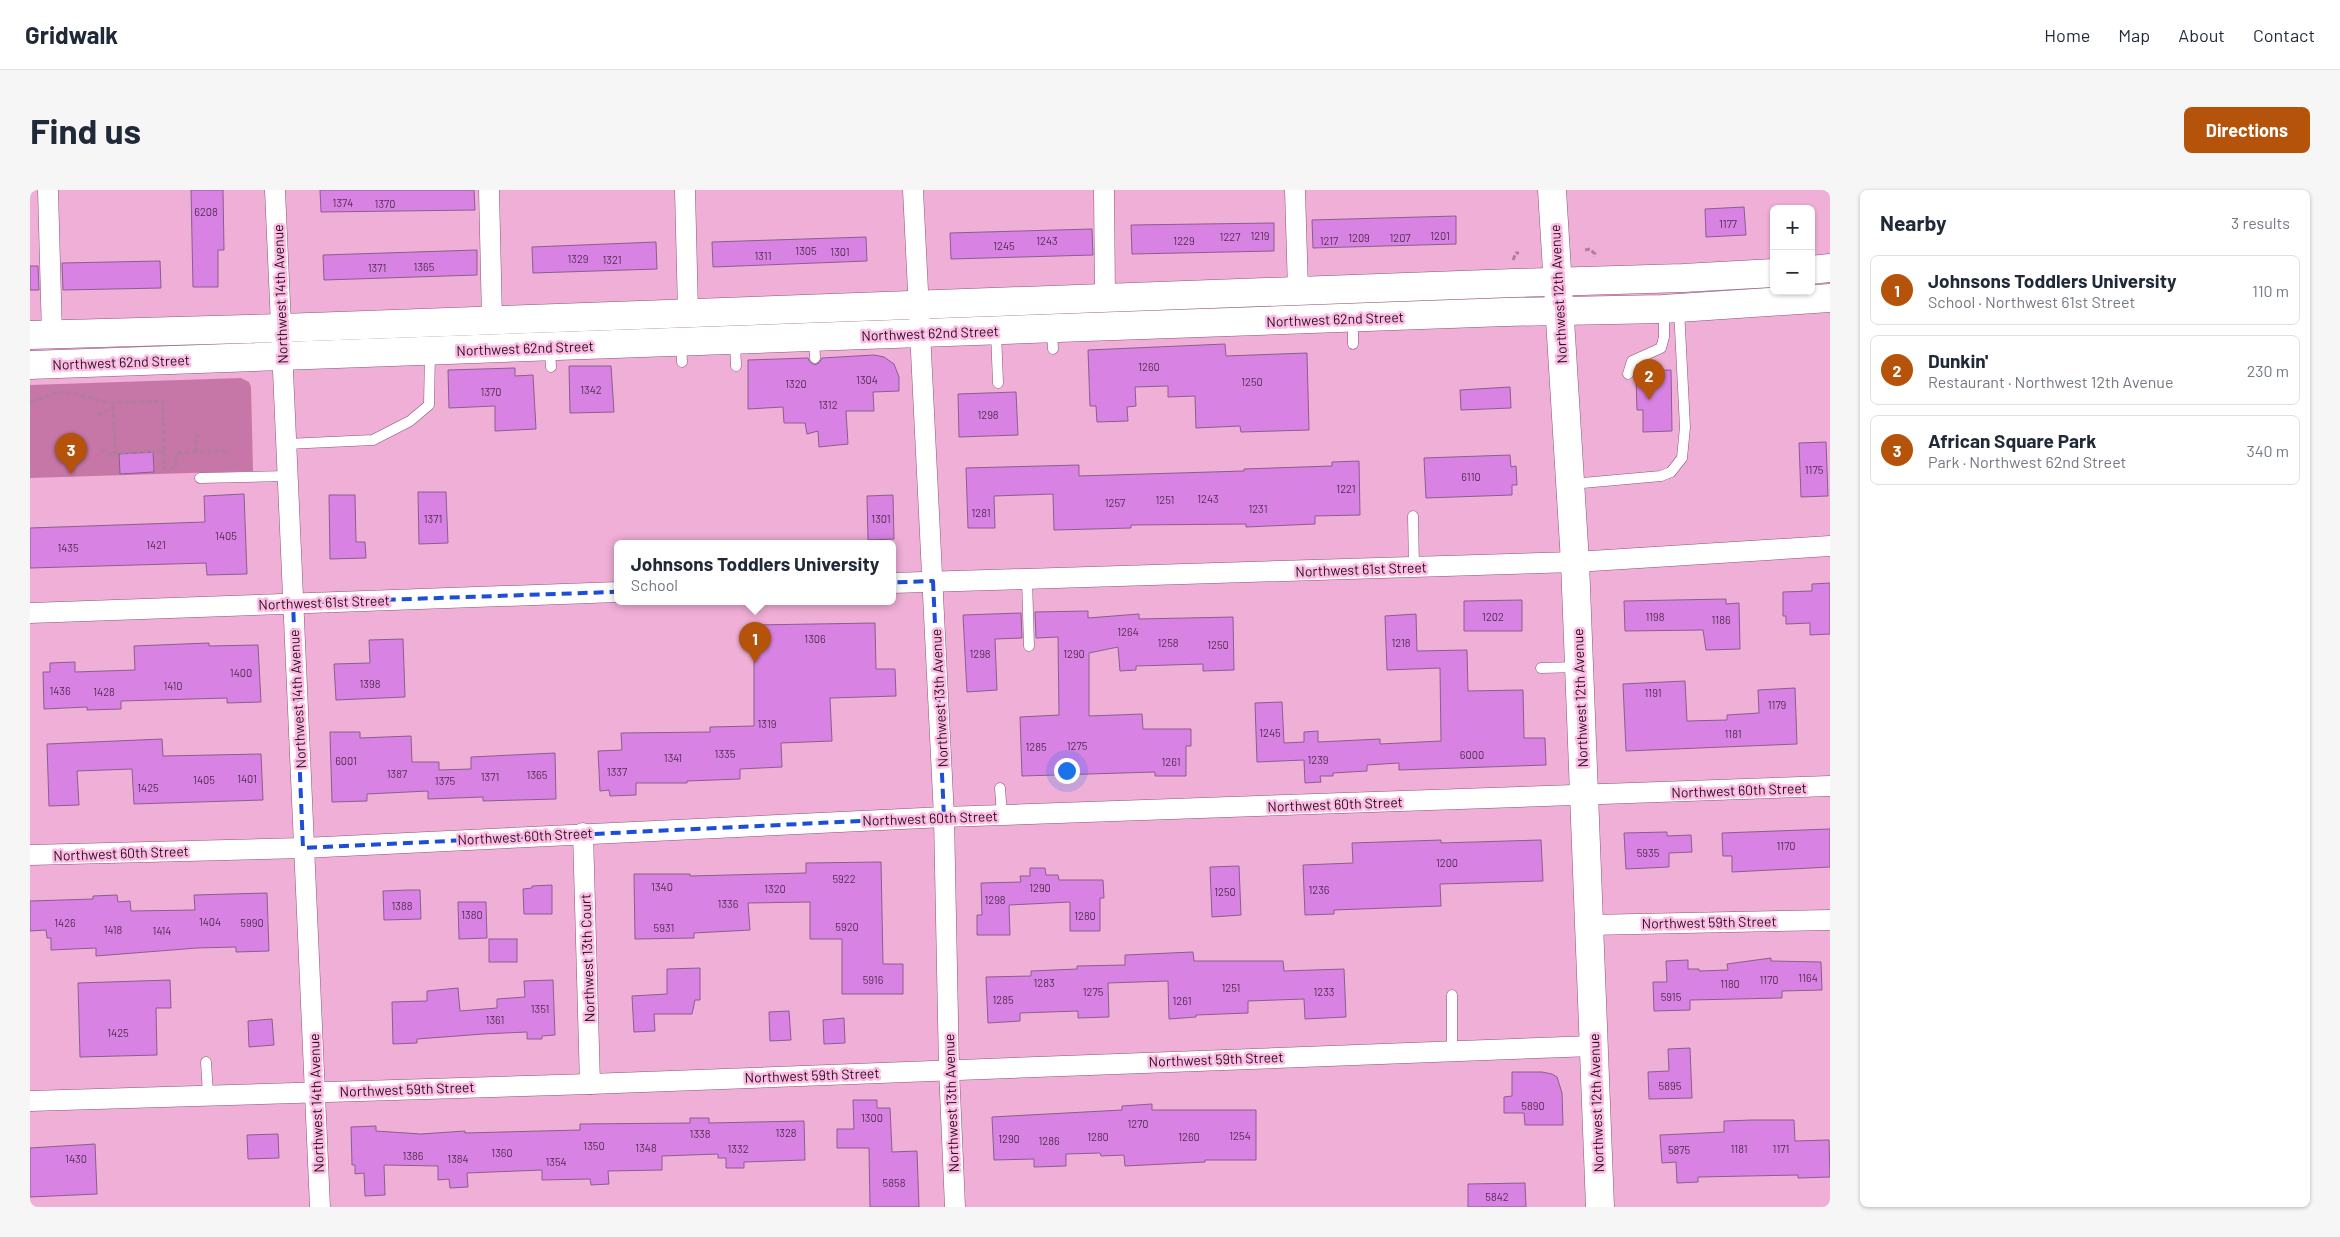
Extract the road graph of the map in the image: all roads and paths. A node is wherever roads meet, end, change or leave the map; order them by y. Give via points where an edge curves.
1 (48, 190) edge
2 (275, 190) edge
3 (490, 190) edge
4 (685, 190) edge
5 (913, 190) edge
6 (1104, 190) edge
7 (1295, 190) edge
8 (1552, 190) edge
9 (1585, 250) dead end
10 (1519, 253) dead end
11 (1594, 257) dead end
12 (1513, 261) dead end
13 (1830, 268) edge
14 (1815, 270) edge
15 (1770, 273) edge
16 (1557, 281) junction
17 (1298, 290) junction
18 (1105, 298) junction
19 (1830, 298) edge
20 (918, 305) junction
21 (1671, 309) junction
22 (1558, 311) junction
23 (688, 312) junction
24 (492, 319) junction
25 (282, 328) junction
26 (996, 331) junction
27 (921, 334) junction
28 (41, 335) edge
29 (430, 351) junction
30 (283, 356) junction
31 (30, 365) edge
32 (1628, 374) dead end
33 (998, 383) dead end
34 (30, 402) edge
35 (113, 405) junction
36 (98, 415) dead end
37 (201, 436) dead end
38 (286, 444) junction
39 (101, 450) dead end
40 (164, 451) junction
41 (227, 451) dead end
42 (196, 452) junction
43 (114, 453) junction
44 (288, 476) junction
45 (200, 478) dead end
46 (1571, 484) junction
47 (1413, 516) dead end
48 (1830, 546) edge
49 (1575, 562) junction
50 (1414, 567) junction
51 (1027, 578) junction
52 (933, 581) junction
53 (896, 583) edge
54 (614, 592) edge
55 (293, 603) junction
56 (30, 614) edge
57 (1029, 646) dead end
58 (1579, 667) junction
59 (1541, 668) dead end
60 (1830, 786) edge
61 (1000, 788) dead end
62 (1584, 796) junction
63 (1002, 815) junction
64 (944, 817) junction
65 (583, 833) junction
66 (303, 848) junction
67 (30, 855) edge
68 (1830, 920) edge
69 (1589, 925) junction
70 (1452, 995) dead end
71 (1593, 1046) junction
72 (1452, 1051) junction
73 (206, 1062) dead end
74 (949, 1069) junction
75 (590, 1084) junction
76 (316, 1092) junction
77 (208, 1096) junction
78 (30, 1101) edge
79 (320, 1207) edge
80 (955, 1207) edge
81 (1600, 1207) edge

1 - 28 street
2 - 25 street, Northwest 14th Avenue
3 - 24 street
4 - 23 street
5 - 20 street, Northwest 13th Avenue
6 - 18 street
7 - 17 street
8 - 16 main road, Northwest 12th Avenue
9 - 11 path via 1590,249
10 - 12 path
13 - 14 main road
15 - 16 main road, Northwest 62nd Street via 1654,280
16 - 17 main road, Northwest 62nd Street
16 - 22 main road, Northwest 12th Avenue
17 - 18 main road, Northwest 62nd Street
18 - 20 main road, Northwest 62nd Street
19 - 21 main road, Northwest 62nd Street
20 - 23 main road, Northwest 62nd Street
20 - 27 street, Northwest 13th Avenue
21 - 22 main road, Northwest 62nd Street
21 - 32 lane via 1661,348 1632,361
21 - 46 lane via 1685,427 1682,458 1670,472 1661,476
22 - 26 main road, Northwest 62nd Street via 1353,331 1052,339
22 - 46 main road, Northwest 12th Avenue
23 - 24 main road, Northwest 62nd Street
24 - 25 main road, Northwest 62nd Street
25 - 28 main road, Northwest 62nd Street
25 - 30 street, Northwest 14th Avenue
26 - 27 main road, Northwest 62nd Street
26 - 33 lane
27 - 29 main road, Northwest 62nd Street via 736,354 681,352 550,357
27 - 52 street, Northwest 13th Avenue
29 - 30 main road, Northwest 62nd Street
29 - 38 lane via 429,405 410,421 372,440
30 - 31 main road, Northwest 62nd Street
30 - 38 street, Northwest 14th Avenue
34 - 35 path via 56,393 72,392
35 - 36 path
35 - 40 path via 163,401
35 - 43 path
37 - 42 path via 196,436
38 - 44 street, Northwest 14th Avenue
39 - 43 path
40 - 42 path via 164,468 176,468 176,453
40 - 43 path
41 - 42 path
44 - 45 lane
44 - 55 street, Northwest 14th Avenue
46 - 49 main road, Northwest 12th Avenue
47 - 50 lane
48 - 49 street, Northwest 61st Street
49 - 50 street, Northwest 61st Street
49 - 58 main road, Northwest 12th Avenue
50 - 51 street, Northwest 61st Street
51 - 52 street, Northwest 61st Street
51 - 57 lane
52 - 53 street, Northwest 61st Street
52 - 64 street, Northwest 13th Avenue
54 - 55 street, Northwest 61st Street
55 - 56 street, Northwest 61st Street
55 - 66 street, Northwest 14th Avenue
58 - 59 lane
58 - 62 main road, Northwest 12th Avenue
60 - 62 street, Northwest 60th Street
61 - 63 lane
62 - 63 street, Northwest 60th Street
62 - 69 main road, Northwest 12th Avenue
63 - 64 street, Northwest 60th Street
64 - 65 street, Northwest 60th Street
64 - 74 street, Northwest 13th Avenue
65 - 66 street, Northwest 60th Street
65 - 75 street, Northwest 13th Court
66 - 67 street, Northwest 60th Street
66 - 76 street, Northwest 14th Avenue
68 - 69 street, Northwest 59th Street
69 - 71 main road, Northwest 12th Avenue
70 - 72 lane
71 - 72 street, Northwest 59th Street
71 - 81 main road, Northwest 12th Avenue
72 - 74 street, Northwest 59th Street
73 - 77 lane
74 - 75 street, Northwest 59th Street
74 - 80 street, Northwest 13th Avenue
75 - 76 street, Northwest 59th Street
76 - 77 street, Northwest 59th Street
76 - 79 street, Northwest 14th Avenue
77 - 78 street, Northwest 59th Street

